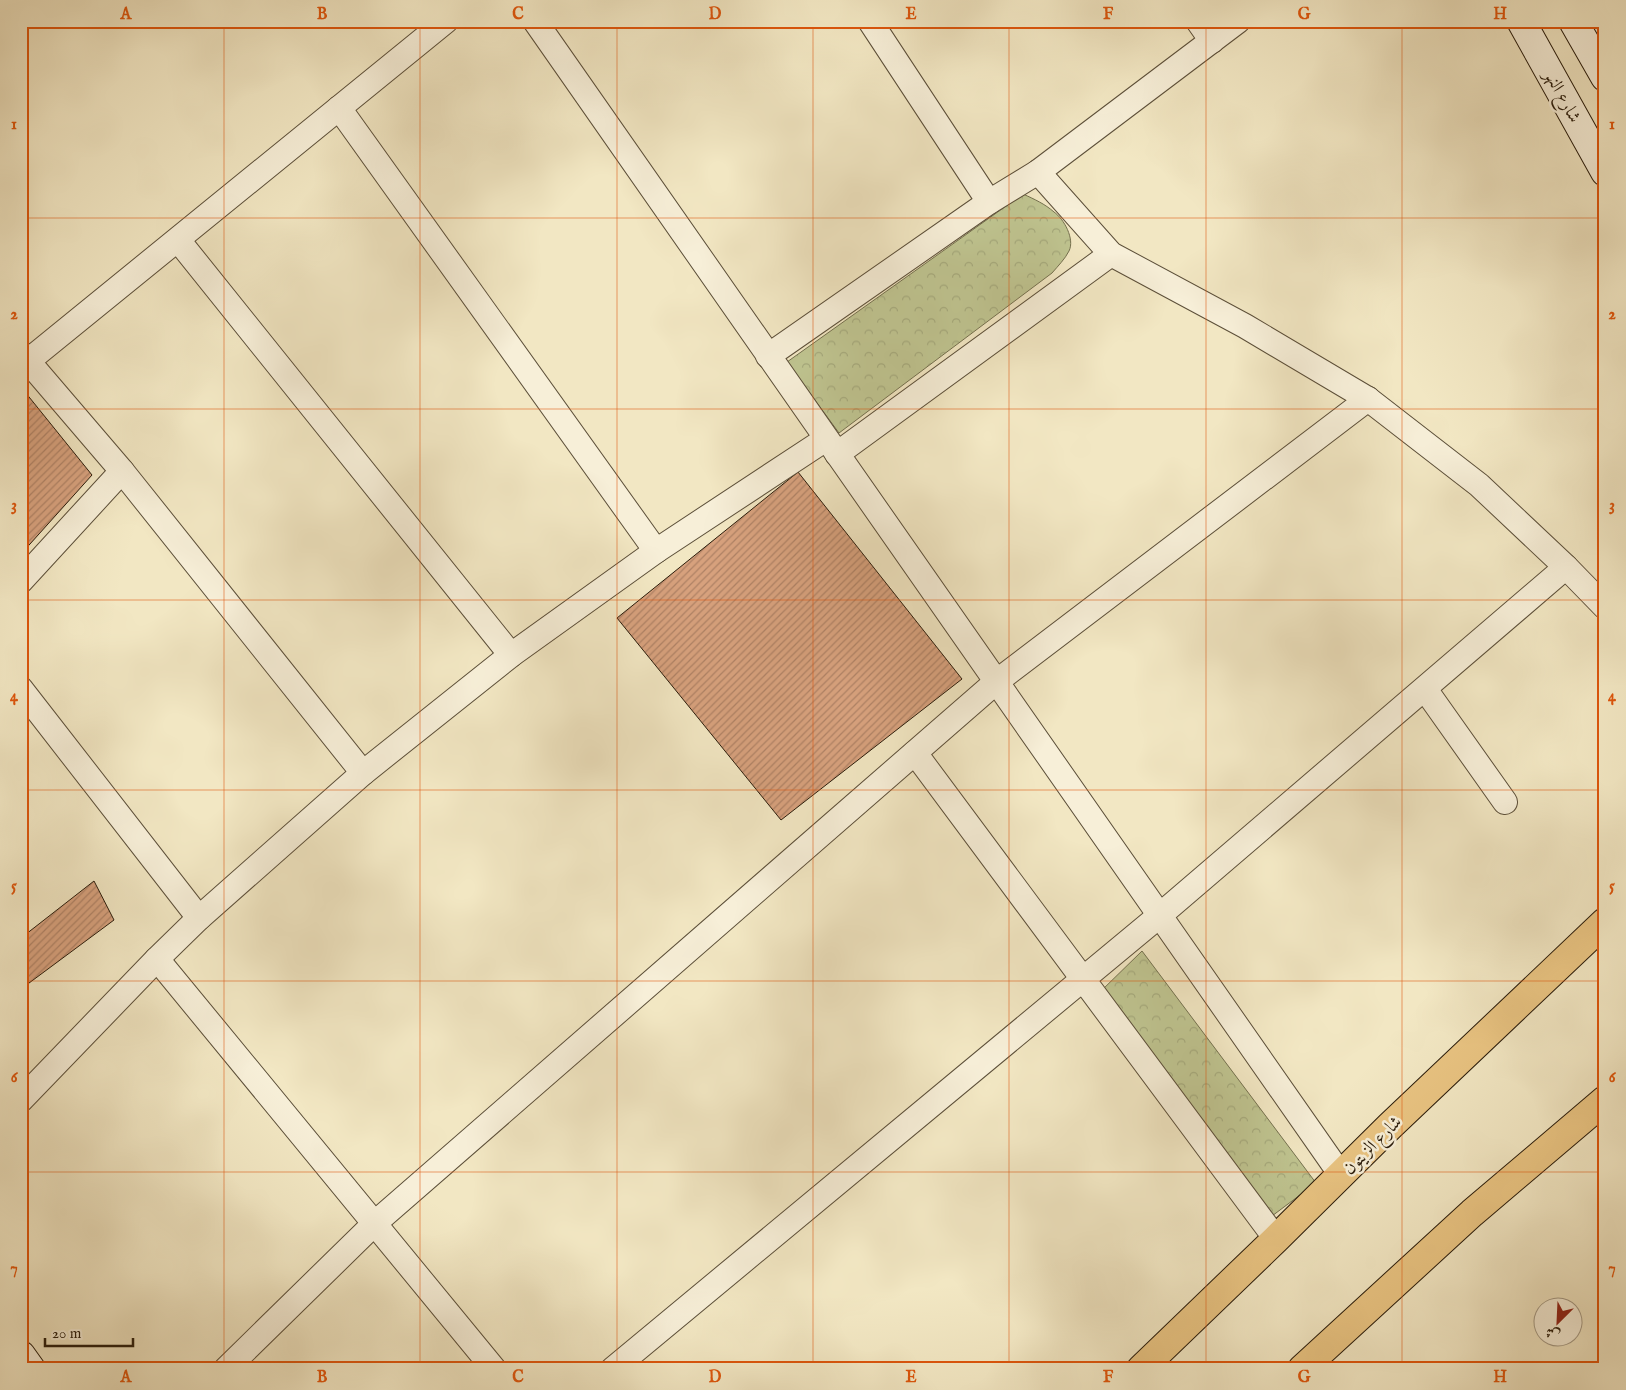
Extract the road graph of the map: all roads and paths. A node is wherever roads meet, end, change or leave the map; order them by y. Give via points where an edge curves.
1 (446, 21) edge
2 (535, 21) edge
3 (870, 21) edge
4 (1198, 21) edge
5 (1238, 21) edge
6 (1521, 21) edge
7 (1573, 21) edge
8 (1212, 41) junction
9 (1605, 77) edge
10 (339, 108) junction
11 (1038, 172) junction
12 (1605, 172) edge
13 (989, 202) junction
14 (178, 240) junction
15 (1111, 254) junction
16 (768, 356) junction
17 (25, 357) edge
18 (1368, 399) junction
19 (832, 446) junction
20 (122, 471) junction
21 (656, 551) junction
22 (1566, 567) junction
23 (21, 581) edge
24 (1605, 607) edge
25 (511, 656) junction
26 (996, 682) junction
27 (21, 689) edge
28 (1425, 689) junction
29 (915, 753) junction
30 (363, 774) junction
31 (1505, 802) dead end
32 (1159, 916) junction
33 (199, 918) junction
34 (1605, 922) edge
35 (157, 959) junction
36 (1082, 980) junction
37 (21, 1100) edge
38 (1605, 1100) edge
39 (1341, 1175) junction
40 (375, 1223) junction
41 (1276, 1239) junction
42 (21, 1355) edge
43 (31, 1369) edge
44 (226, 1369) edge
45 (494, 1369) edge
46 (612, 1369) edge
47 (1141, 1369) edge
48 (1302, 1369) edge

1 - 10 street
2 - 16 street
3 - 13 street
4 - 8 street
5 - 8 street
6 - 12 main road, شارع النهر
7 - 9 main road
8 - 11 street
10 - 14 street
10 - 21 street
11 - 13 street
11 - 15 street
13 - 16 street
14 - 17 street
14 - 25 street
15 - 18 street via 1245,326
15 - 19 street
16 - 19 street
17 - 20 street
18 - 22 street via 1480,485
18 - 26 street
19 - 21 street
19 - 26 street
20 - 23 street
20 - 30 street
21 - 25 street
22 - 24 street
22 - 28 street
25 - 30 street
26 - 29 street
26 - 32 street
27 - 33 street
28 - 31 street
28 - 32 street
29 - 36 street
29 - 40 street
30 - 33 street
32 - 36 street
32 - 39 street
33 - 35 street
34 - 39 main road, شارع الزيتون
35 - 37 street
35 - 40 street
36 - 41 street
36 - 46 street
38 - 48 main road via 1472,1213
39 - 41 main road, شارع الزيتون
40 - 44 street
40 - 45 street
41 - 47 main road, شارع الزيتون
42 - 43 main road

